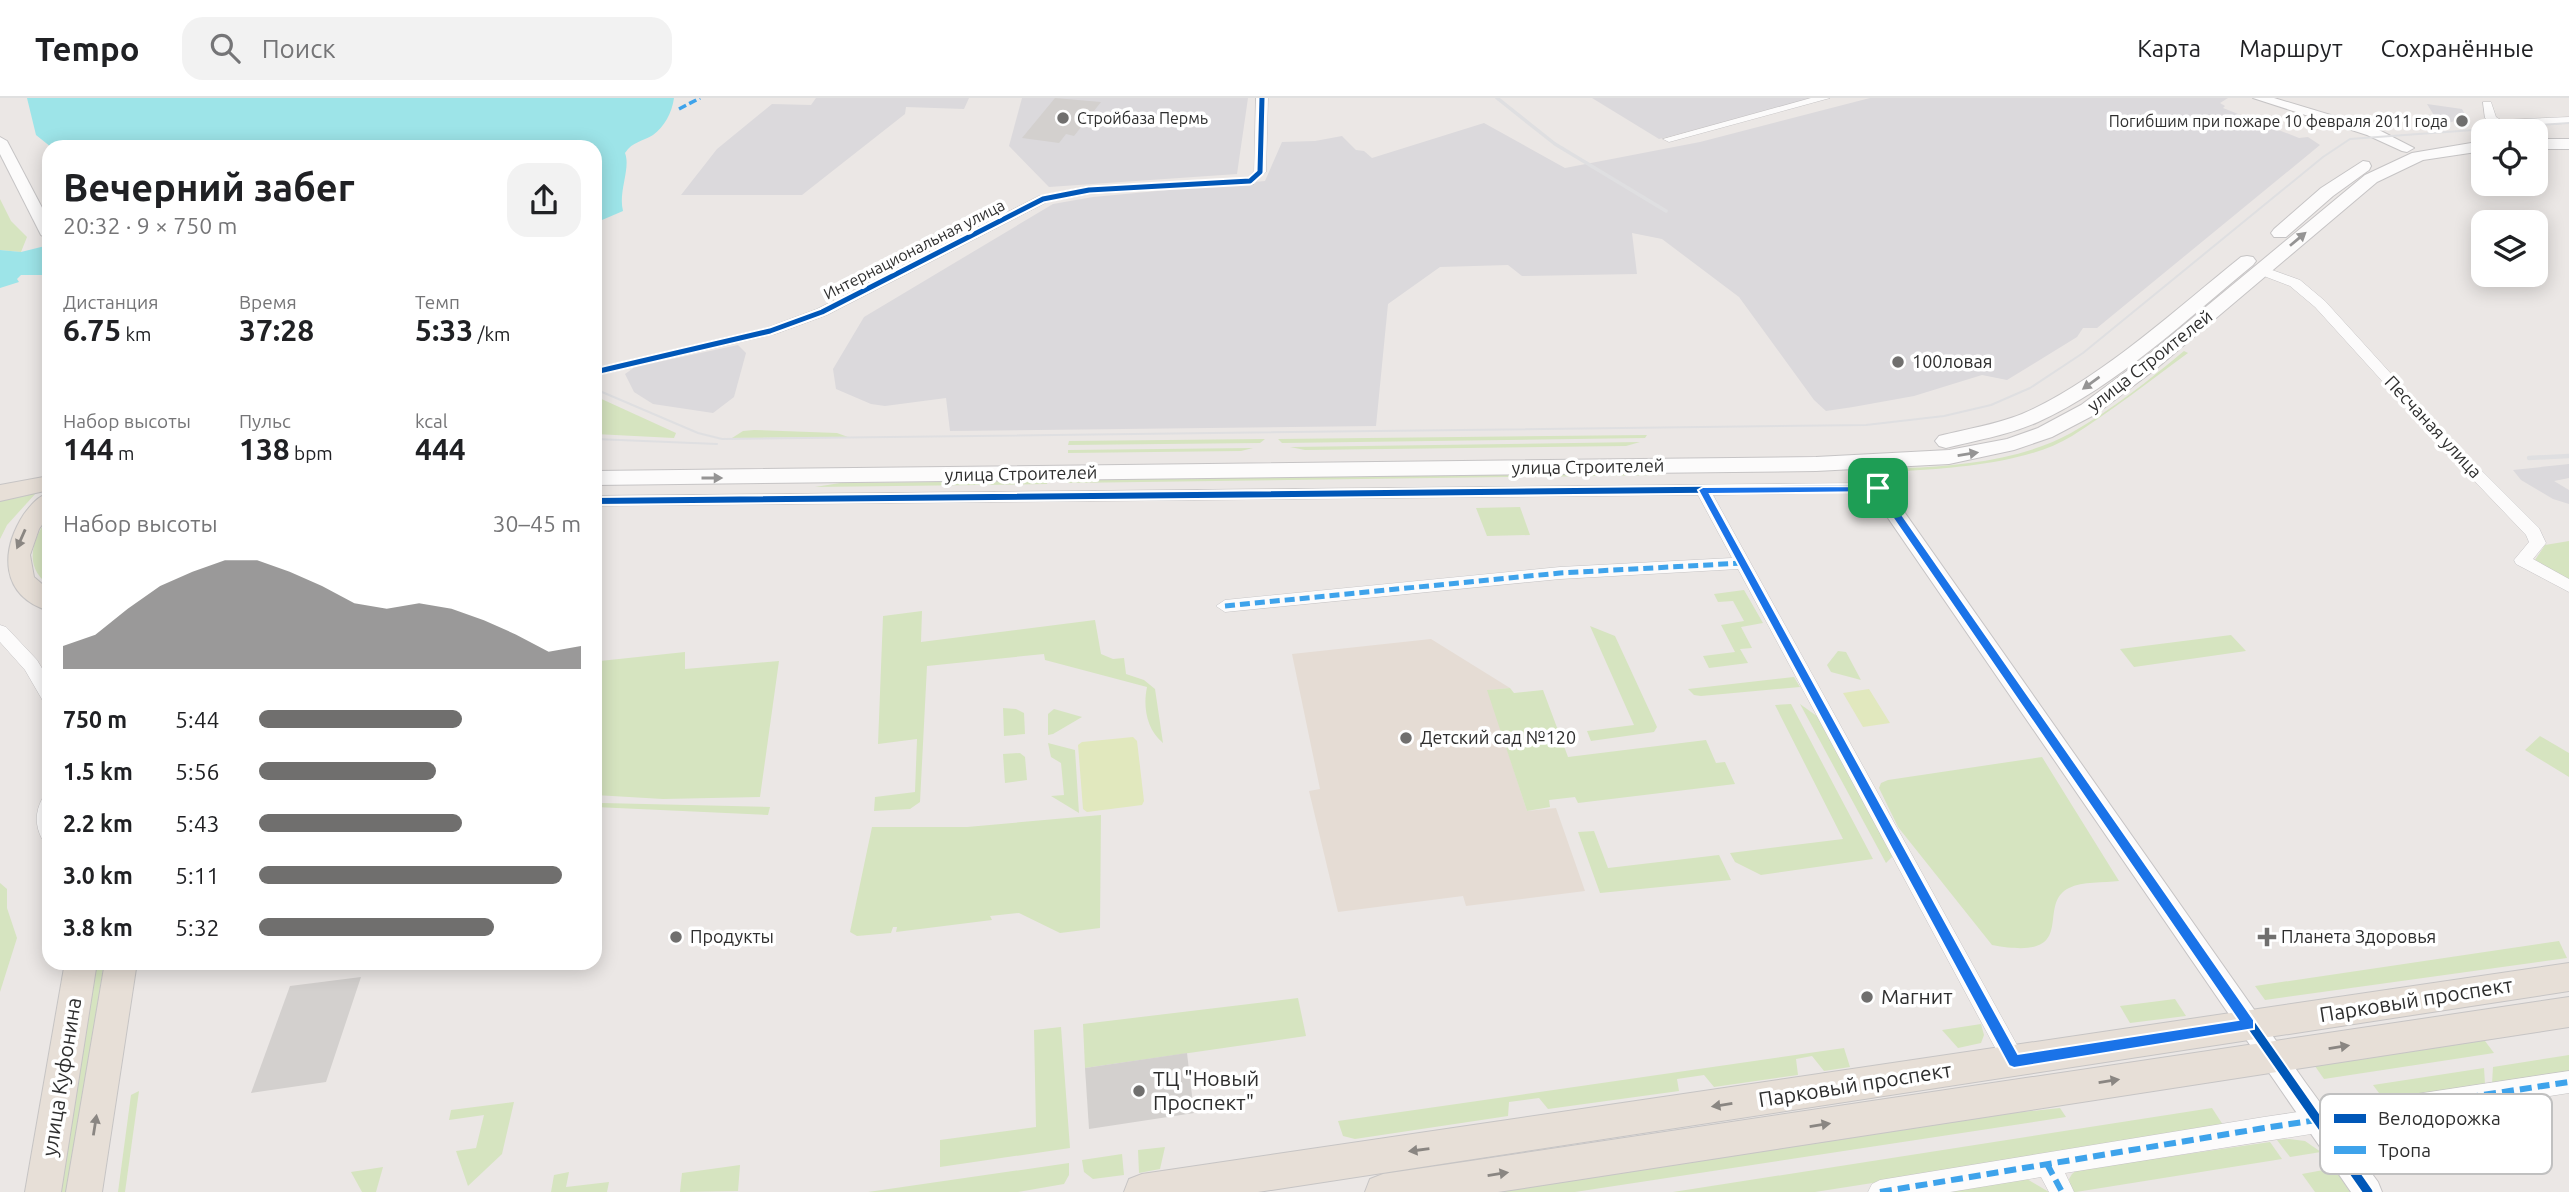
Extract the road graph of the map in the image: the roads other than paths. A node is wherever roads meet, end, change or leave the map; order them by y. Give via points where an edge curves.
1 (1262, 98) edge
2 (1824, 98) edge
3 (2260, 98) edge
4 (2487, 104) dead end
5 (2492, 119) edge
6 (2569, 120) edge
7 (2548, 121) edge
8 (2548, 137) edge
9 (2569, 137) edge
10 (1669, 139) dead end
11 (2471, 139) edge
12 (0, 141) edge
13 (2548, 144) edge
14 (2569, 144) edge
15 (2471, 147) edge
16 (2414, 152) junction
17 (42, 222) edge
18 (2261, 270) junction
19 (602, 370) edge
20 (1853, 456) junction
21 (602, 464) edge
22 (602, 478) edge
23 (42, 484) edge
24 (1878, 488) junction
25 (1703, 490) junction
26 (0, 493) edge
27 (602, 502) edge
28 (42, 508) edge
29 (1743, 563) junction
30 (15, 582) edge
31 (2569, 586) edge
32 (42, 598) edge
33 (1225, 606) dead end
34 (42, 614) edge
35 (0, 631) edge
36 (42, 684) edge
37 (81, 970) edge
38 (120, 970) edge
39 (2569, 976) edge
40 (2569, 1012) edge
41 (2249, 1024) junction
42 (2272, 1058) junction
43 (2014, 1061) junction
44 (2569, 1082) edge
45 (2489, 1094) edge
46 (2320, 1119) edge
47 (2315, 1120) junction
48 (2320, 1127) edge
49 (2047, 1164) junction
50 (2355, 1174) edge
51 (43, 1192) edge
52 (84, 1192) edge
53 (1142, 1192) edge
54 (1382, 1192) edge
55 (1880, 1192) edge
56 (2062, 1192) edge
57 (2368, 1192) edge

1 - 19 street, Интернациональная улица via 1260,172 1250,181 1089,190 1044,199 822,312 770,331
2 - 10 street
3 - 16 street via 2372,132
4 - 5 street
6 - 7 street
8 - 9 main road
11 - 16 main road, улица Строителей via 2442,141
12 - 17 street
13 - 14 main road
15 - 16 main road, улица Строителей
18 -> 16 main road, улица Строителей via 2367,181
16 -> 20 main road, улица Строителей via 2356,169 2157,334 2057,405 1971,437
20 -> 18 main road, улица Строителей via 1941,458 2023,441 2058,426 2178,344
18 - 31 street, Песчаная улица via 2295,284 2320,304 2533,532 2538,543 2522,560
20 - 21 main road, улица Строителей
22 -> 20 main road, улица Строителей
20 - 24 street
23 - 26 main road
24 - 25 street
24 - 41 street
25 - 27 street
25 - 29 street
28 -> 30 main road via 18,544
29 - 33 street via 1560,573
29 - 43 street
30 - 32 main road
30 - 34 main road
35 - 36 street
37 - 51 main road, улица Куфонина
52 -> 38 main road
39 - 41 main road, Парковый проспект
42 -> 40 main road, Парковый проспект
41 - 42 street
41 - 43 main road, Парковый проспект
42 - 47 street
54 -> 42 main road, Парковый проспект
43 -> 53 main road, Парковый проспект
44 - 45 street
46 - 47 street
47 - 48 street
47 - 49 street
49 - 55 street
49 - 56 street
50 - 57 street

